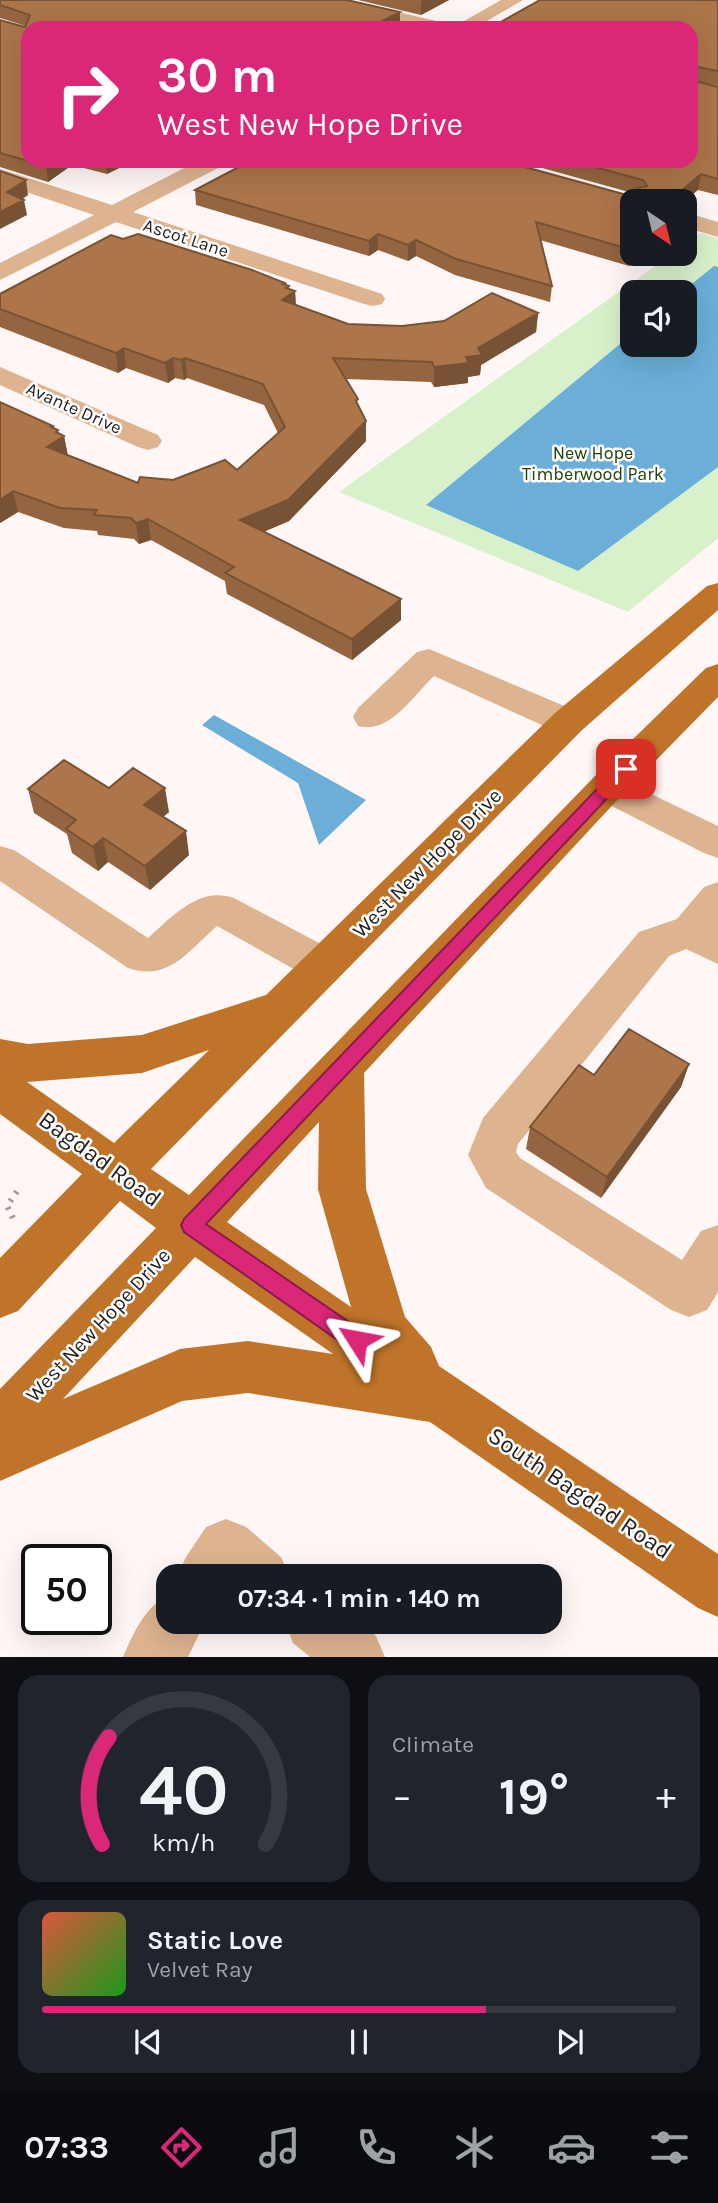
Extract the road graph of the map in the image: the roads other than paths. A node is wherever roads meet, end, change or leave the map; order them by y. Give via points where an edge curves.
1 (325, 0) edge
2 (514, 0) edge
3 (414, 21) edge
4 (474, 21) edge
5 (200, 168) edge
6 (0, 176) edge
7 (111, 214) junction
8 (697, 223) edge
9 (718, 229) edge
10 (0, 273) edge
11 (373, 299) dead end
12 (0, 375) edge
13 (148, 441) dead end
14 (718, 593) edge
15 (718, 676) edge
16 (371, 717) dead end
17 (568, 722) junction
18 (607, 788) junction
19 (718, 843) edge
20 (0, 861) edge
21 (709, 926) edge
22 (323, 965) junction
23 (282, 1007) junction
24 (0, 1058) edge
25 (342, 1068) junction
26 (0, 1088) edge
27 (118, 1170) junction
28 (191, 1225) junction
29 (718, 1248) edge
30 (0, 1294) edge
31 (442, 1398) junction
32 (0, 1428) edge
33 (0, 1454) edge
34 (215, 1564) edge
35 (246, 1564) edge
36 (715, 1576) edge
37 (168, 1634) edge
38 (153, 1657) edge

1 - 3 street
2 - 4 street
5 - 7 street
6 - 7 street, Ascot Lane
7 - 10 street
7 - 11 street, Ascot Lane
8 - 9 street
12 - 13 street, Avante Drive
14 - 17 main road, West New Hope Drive
15 - 18 main road, West New Hope Drive
16 - 17 street via 429,660
17 - 22 main road, West New Hope Drive
18 - 19 street
18 - 25 main road, West New Hope Drive
20 - 22 street via 143,956 155,956 205,914 220,909
21 - 29 street via 654,944 499,1133 491,1155 503,1173 689,1293
22 - 23 main road, West New Hope Drive
23 - 24 main road via 142,1054 28,1063
23 - 27 main road, West New Hope Drive
25 - 28 main road, West New Hope Drive
25 - 31 main road via 342,1189 361,1262 384,1332
26 - 27 main road, Bagdad Road
27 - 28 main road, Bagdad Road
27 - 30 main road, West New Hope Drive
28 - 31 main road, Bagdad Road
28 - 32 main road, West New Hope Drive
31 - 33 main road via 248,1367 180,1375
31 - 36 main road, South Bagdad Road
34 - 35 street via 226,1547
37 - 38 street

